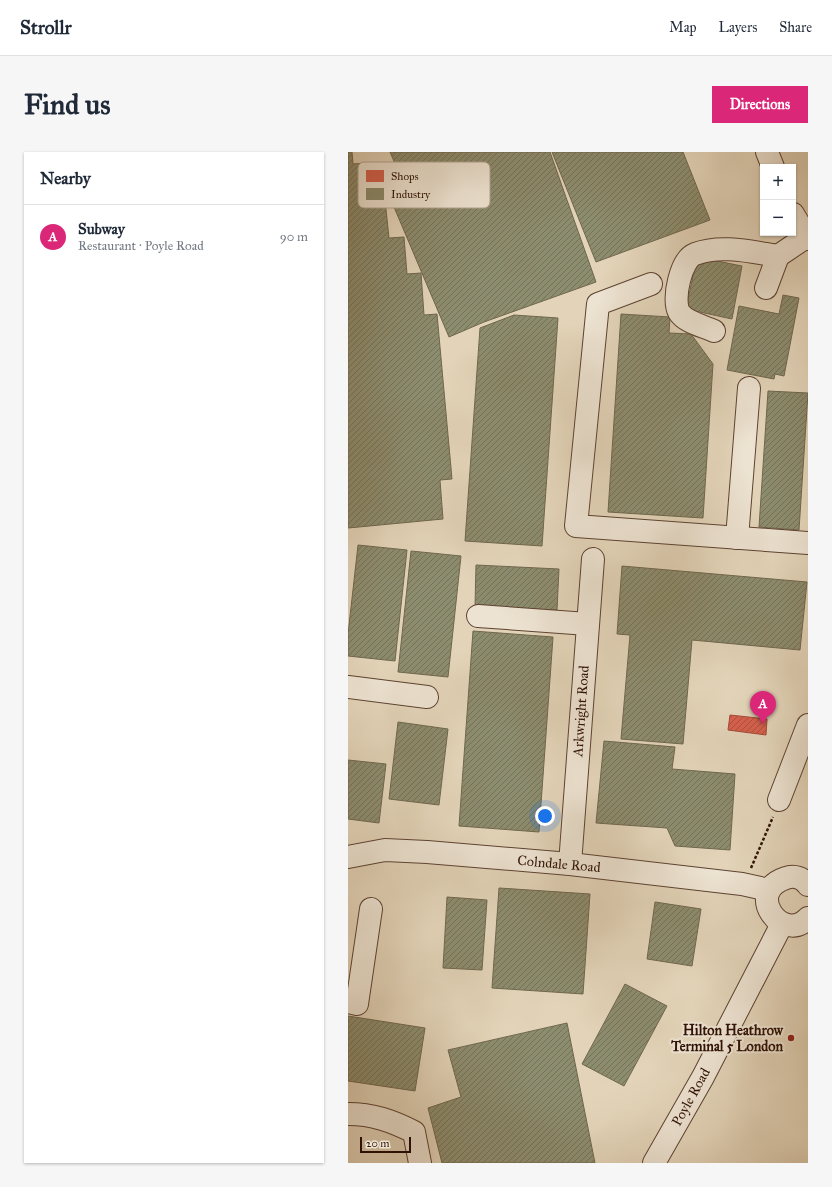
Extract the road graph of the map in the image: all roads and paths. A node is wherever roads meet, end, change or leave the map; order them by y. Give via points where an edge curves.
1 (767, 152) edge
2 (772, 164) edge
3 (796, 219) edge
4 (807, 238) edge
5 (778, 256) junction
6 (651, 284) dead end
7 (766, 288) dead end
8 (714, 330) dead end
9 (749, 388) dead end
10 (737, 538) junction
11 (808, 543) edge
12 (592, 559) dead end
13 (478, 616) dead end
14 (588, 624) junction
15 (348, 687) edge
16 (427, 697) dead end
17 (808, 725) edge
18 (779, 800) joint
19 (348, 857) edge
20 (570, 864) junction
21 (807, 877) edge
22 (742, 884) junction
23 (769, 890) junction
24 (371, 909) dead end
25 (808, 918) edge
26 (782, 924) junction
27 (348, 1002) edge
28 (348, 1114) edge
29 (657, 1158) edge
30 (420, 1163) edge

1 - 2 street
3 - 4 street
4 - 5 street
5 - 7 street
5 - 8 street via 744,250 706,251 693,254 684,263 677,291 678,310 682,316
6 - 10 street via 598,304 576,526
9 - 10 street
10 - 11 street
12 - 14 street, Arkwright Road
13 - 14 street
14 - 20 street, Arkwright Road
15 - 16 street
17 - 18 street
18 - 22 path via 759,852
19 - 20 street, Colndale Road via 385,850
20 - 22 street, Colndale Road
21 - 23 street via 791,876 777,881
22 - 23 street, Colndale Road
23 - 26 street via 767,900 771,914
24 - 27 street via 357,1004
25 - 26 street via 794,925
26 - 29 street, Poyle Road via 703,1077
28 - 30 street via 365,1114 392,1121 414,1132

